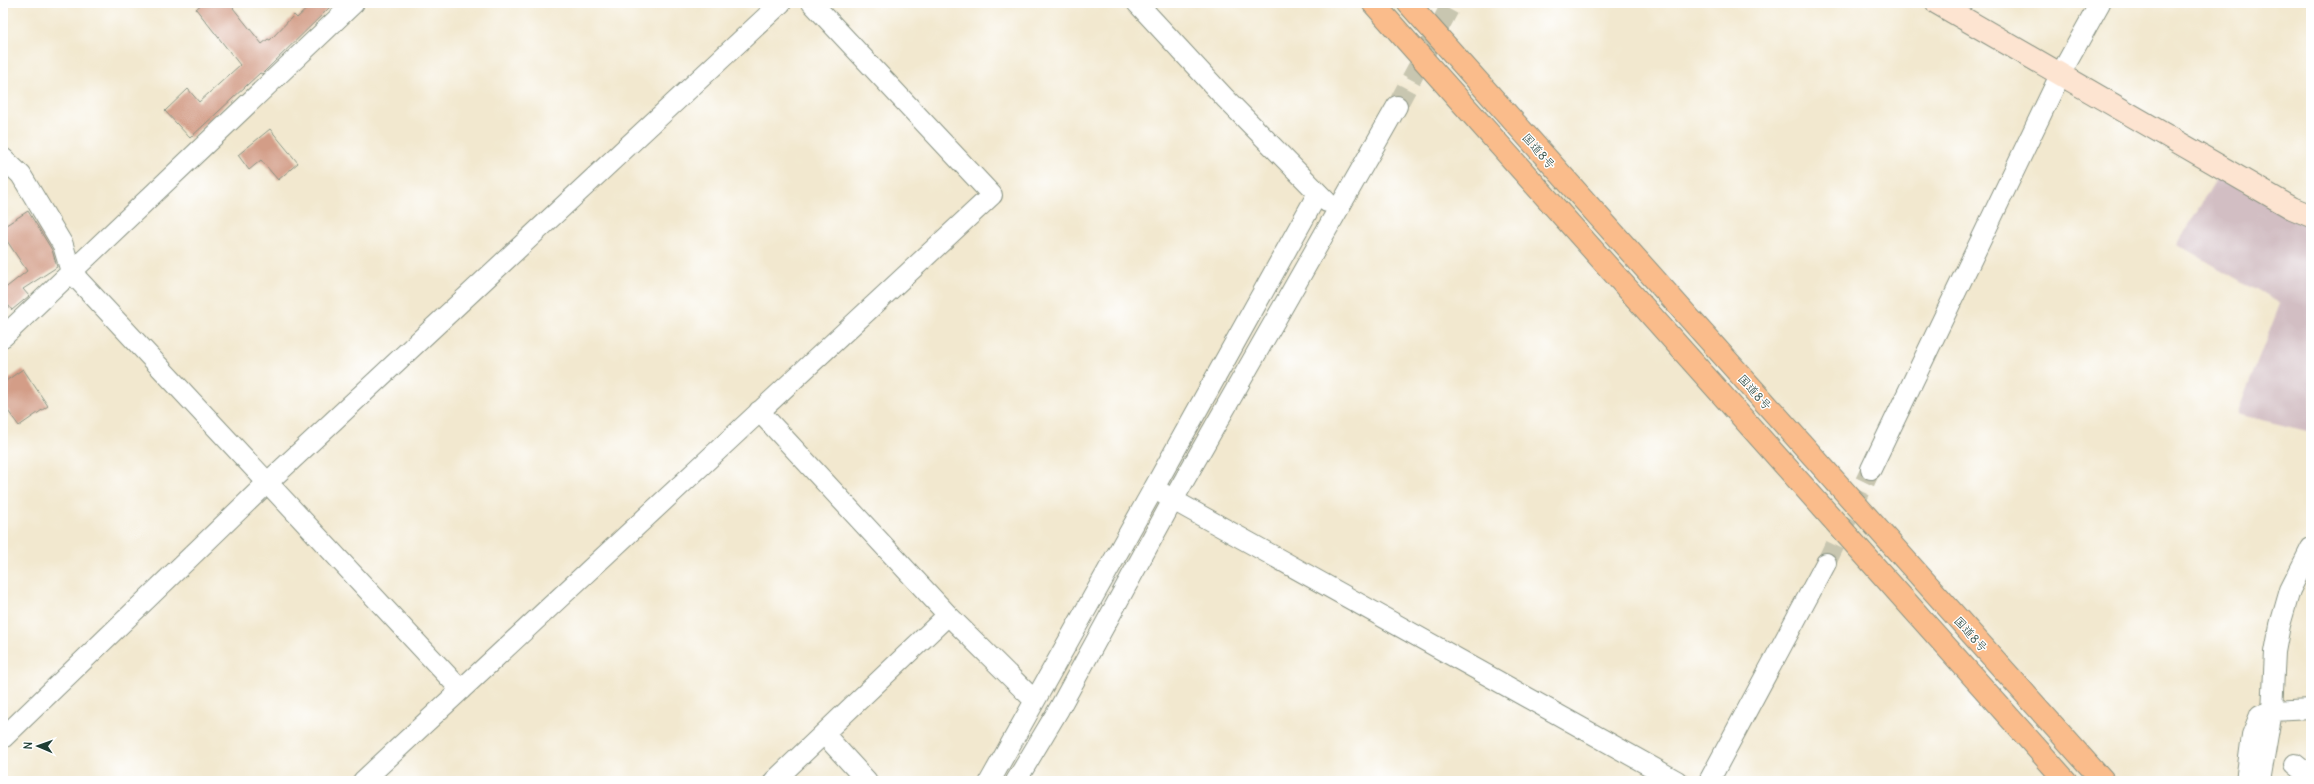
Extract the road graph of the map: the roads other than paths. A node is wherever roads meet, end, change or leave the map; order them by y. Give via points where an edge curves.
1 (354, 3) edge
2 (781, 3) edge
3 (812, 3) edge
4 (1137, 3) edge
5 (1373, 3) edge
6 (1408, 3) edge
7 (1937, 3) edge
8 (2100, 3) edge
9 (2061, 73) junction
10 (1397, 106) tunnel mouth
11 (3, 158) edge
12 (1318, 192) junction
13 (1336, 210) junction
14 (2311, 216) edge
15 (71, 272) junction
16 (3, 337) edge
17 (760, 411) junction
18 (1872, 469) tunnel mouth
19 (266, 483) junction
20 (1154, 488) junction
21 (1173, 500) junction
22 (2311, 548) edge
23 (1826, 563) tunnel mouth
24 (948, 614) junction
25 (461, 690) junction
26 (1034, 700) junction
27 (2311, 709) edge
28 (2272, 711) junction
29 (824, 734) junction
30 (3, 738) edge
31 (2295, 764) dead end
32 (2311, 778) edge
33 (363, 781) edge
34 (774, 781) edge
35 (867, 781) edge
36 (990, 781) edge
37 (1016, 781) edge
38 (1677, 781) edge
39 (1709, 781) edge
40 (2066, 781) edge
41 (2103, 781) edge
42 (2246, 781) edge
43 (2260, 781) edge

1 - 15 street
2 - 19 street
3 - 17 street via 992,195
4 - 12 street via 1225,98
5 - 40 highway, 国道8号
6 - 41 highway, 国道8号
7 - 9 street
8 - 9 street
9 - 14 street via 2292,208
9 - 18 street
10 - 13 street
11 - 15 street via 21,175 63,244
12 - 13 street
12 - 20 street
13 - 21 street
15 - 16 street
15 - 19 street
17 - 24 street
17 - 25 street
19 - 25 street
19 - 30 street
20 - 21 street
20 - 26 street
21 - 37 street via 1059,709
21 - 38 street
22 - 28 street via 2290,590 2280,625 2275,652
23 - 39 street
24 - 26 street
24 - 29 street
25 - 33 street
26 - 36 street
27 - 28 street
28 - 42 street via 2260,715 2252,734
28 - 43 street
29 - 34 street
29 - 35 street
31 - 32 street

